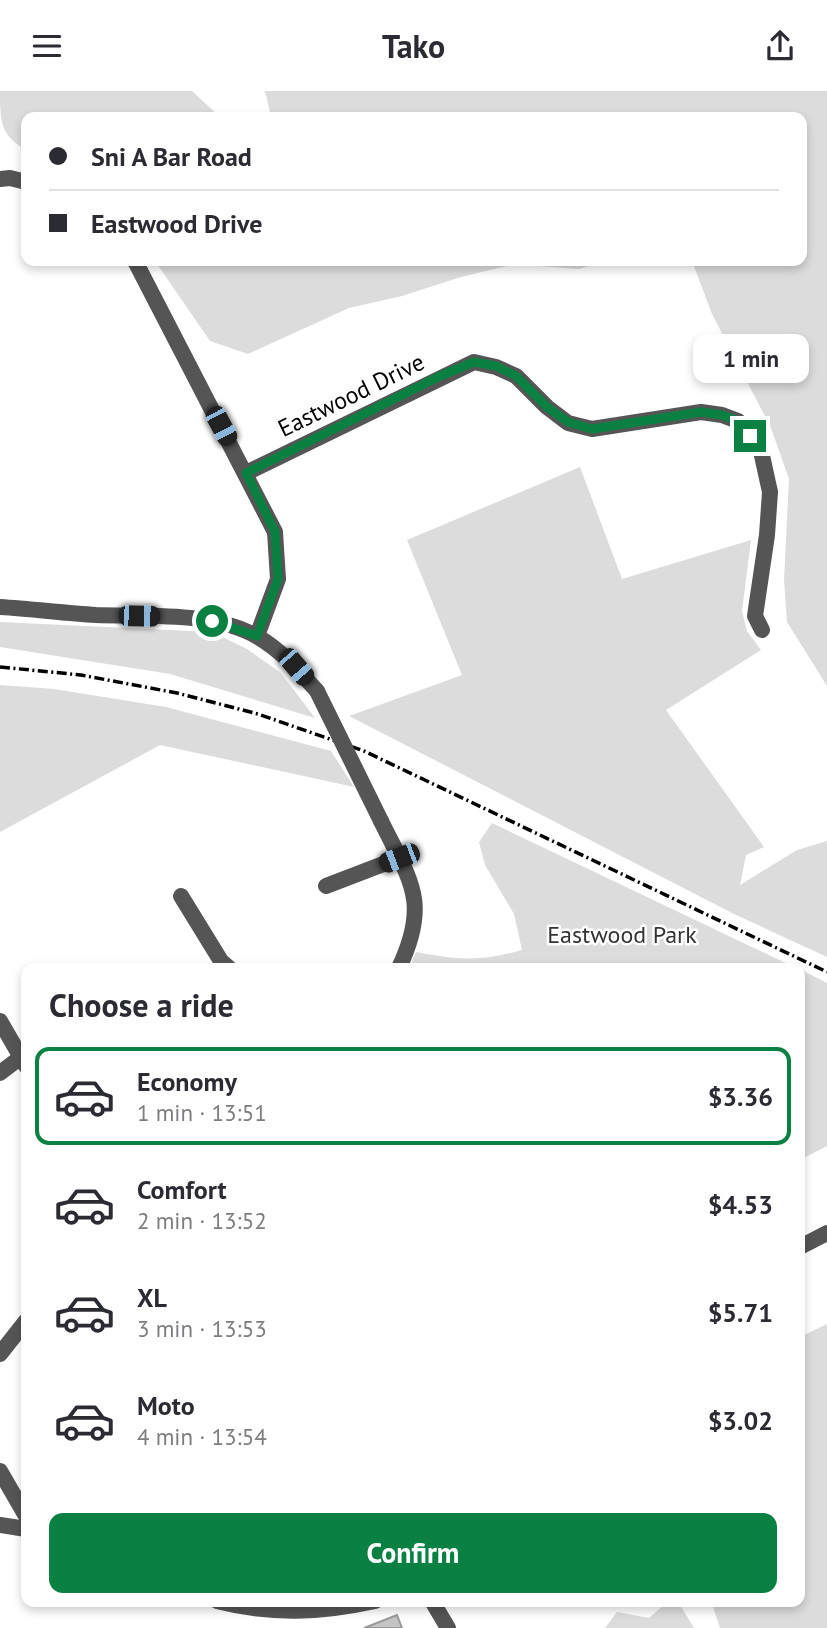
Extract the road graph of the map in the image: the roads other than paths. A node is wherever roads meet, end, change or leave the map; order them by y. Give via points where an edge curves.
1 (138, 266) edge
2 (246, 473) junction
3 (0, 607) edge
4 (762, 630) dead end
5 (257, 636) junction
6 (399, 858) junction
7 (326, 885) dead end
8 (181, 896) dead end
9 (223, 963) edge
10 (401, 963) edge
11 (0, 1021) edge
12 (21, 1056) edge
13 (21, 1062) edge
14 (0, 1073) edge
15 (827, 1233) edge
16 (805, 1244) edge
17 (21, 1327) edge
18 (0, 1354) edge
19 (0, 1471) edge
20 (21, 1507) edge
21 (0, 1525) edge
22 (21, 1528) edge
23 (240, 1607) edge
24 (348, 1607) edge
25 (436, 1607) edge
26 (448, 1628) edge

1 - 2 street
2 - 4 street, Eastwood Drive via 474,362 516,376 568,422 592,429 701,412 722,415 738,421 766,464 770,492 767,535 755,616
2 - 5 street via 275,532 278,579
3 - 5 street via 212,621
5 - 6 street, bridge via 291,661 317,691
6 - 7 street
6 - 10 street via 414,893 416,911 415,929
8 - 9 street
11 - 12 street
13 - 14 street
15 - 16 street
17 - 18 street
19 - 20 street
21 - 22 street
23 - 24 street via 291,1613
25 - 26 street

